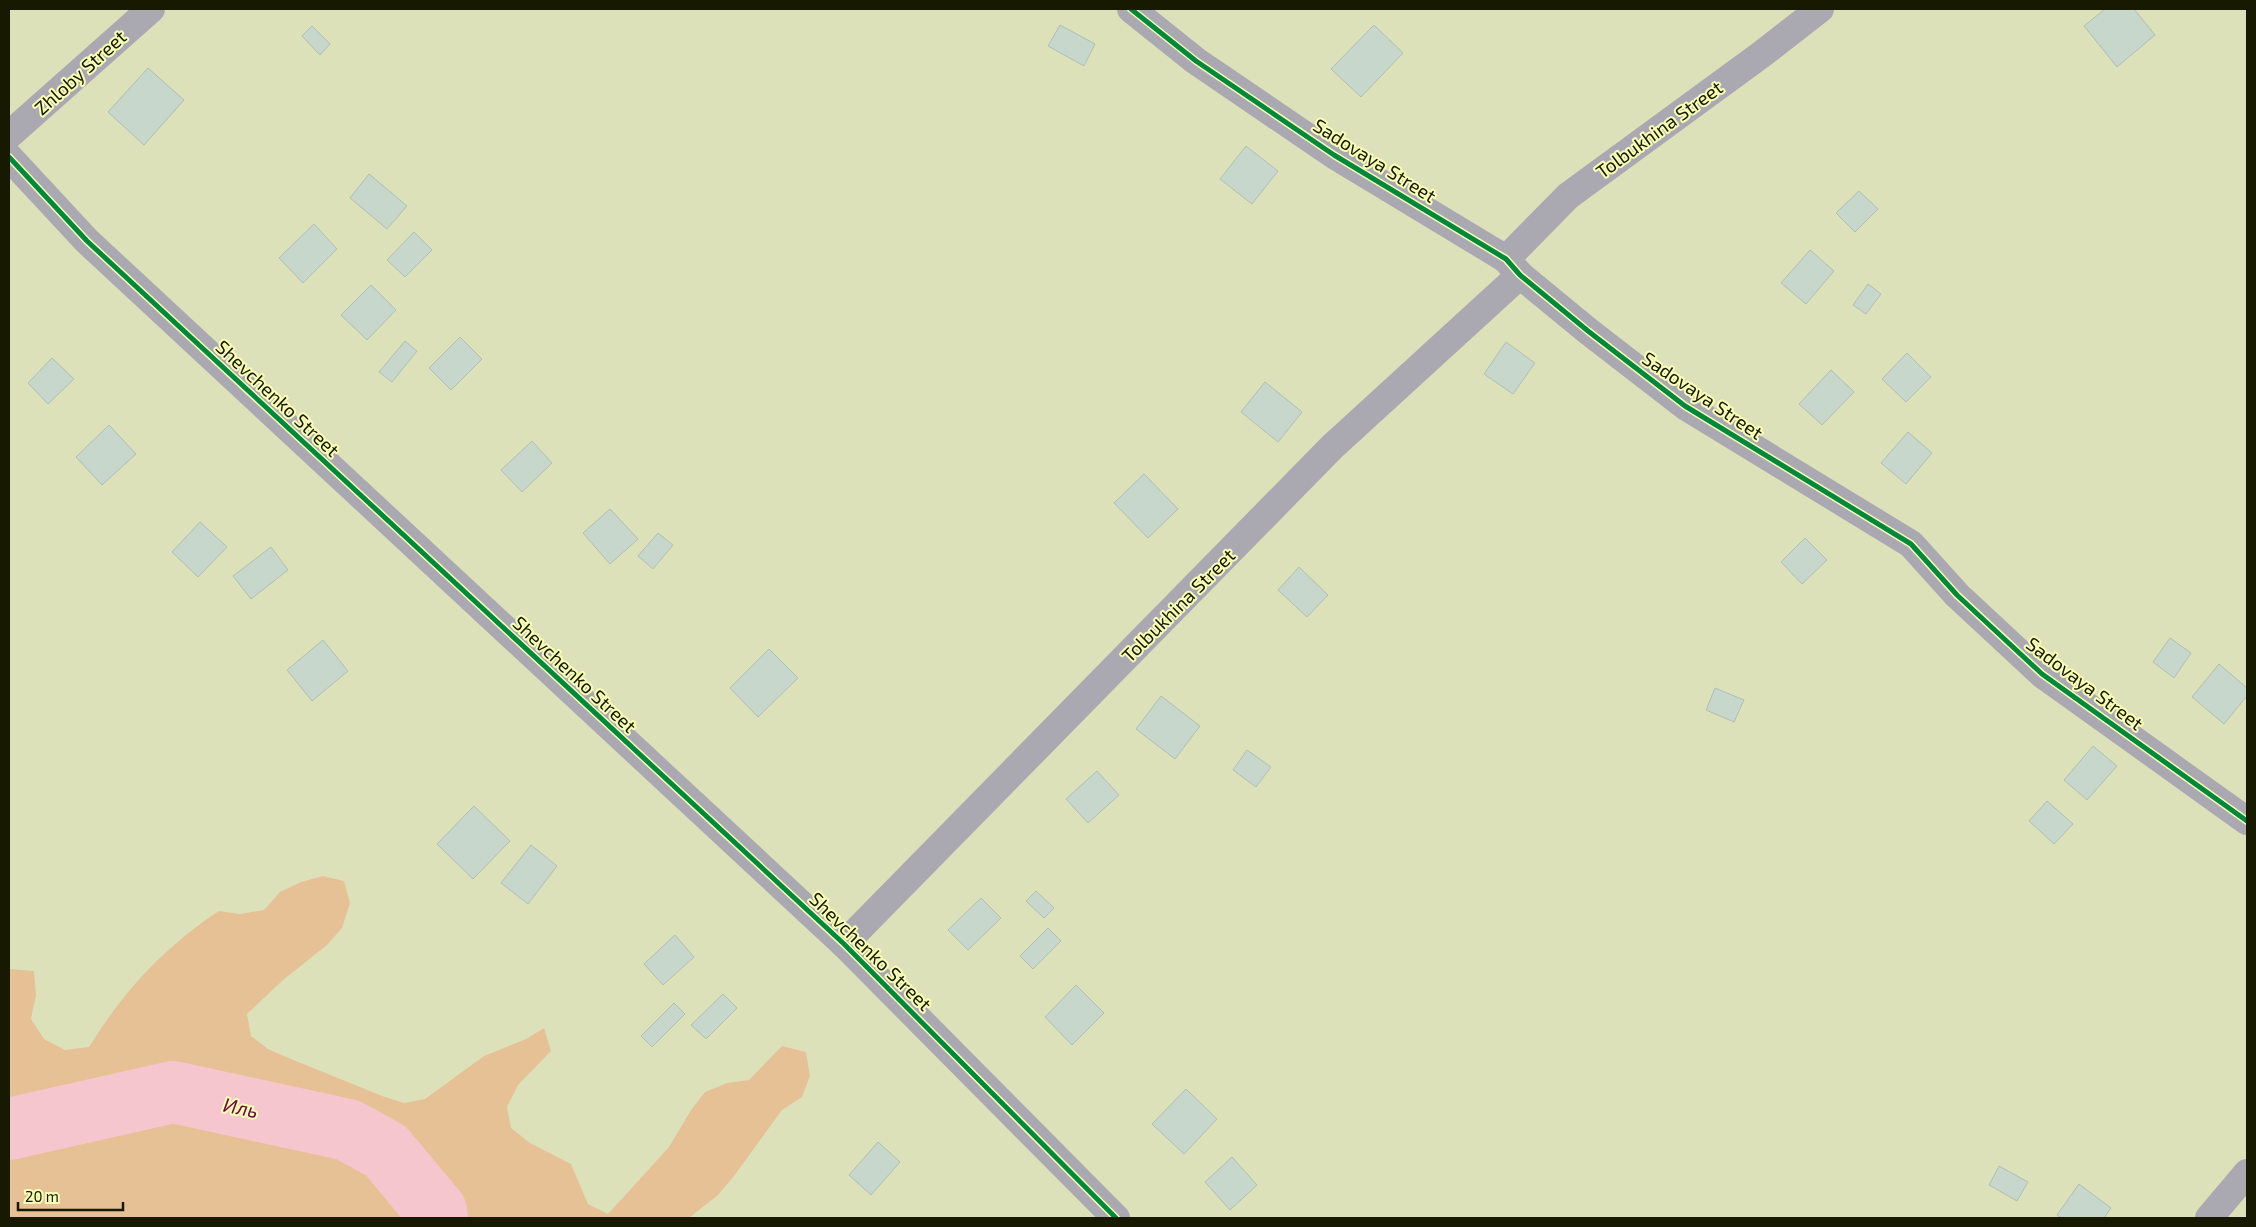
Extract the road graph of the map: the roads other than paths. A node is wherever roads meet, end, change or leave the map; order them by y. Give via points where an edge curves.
1 (151, 9) edge
2 (1131, 9) edge
3 (1820, 9) edge
4 (9, 135) edge
5 (9, 157) edge
6 (1513, 267) junction
7 (2247, 821) edge
8 (844, 944) junction
9 (2247, 1173) edge
10 (1116, 1218) edge
11 (2208, 1218) edge

1 - 4 street, Zhloby Street
2 - 6 street, Sadovaya Street via 1196,61 1334,155
3 - 6 street, Tolbukhina Street via 1568,196
5 - 8 street, Shevchenko Street via 87,241
6 - 7 street, Sadovaya Street via 1588,332 1686,406 1911,544 1957,595 2042,674
6 - 8 street, Tolbukhina Street
8 - 10 street, Shevchenko Street
9 - 11 street

